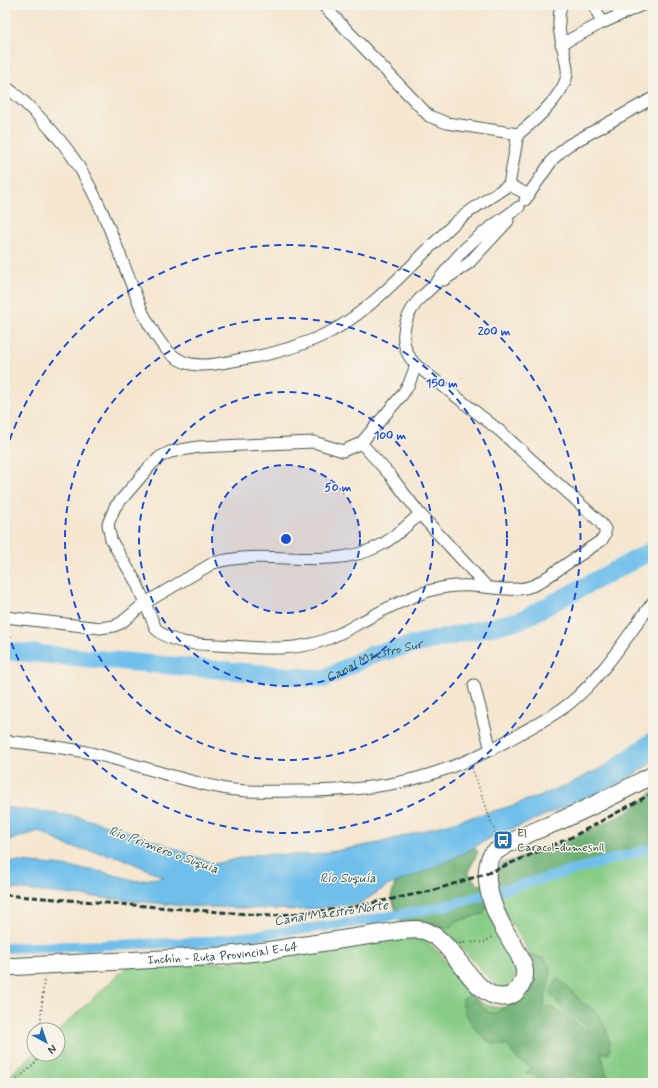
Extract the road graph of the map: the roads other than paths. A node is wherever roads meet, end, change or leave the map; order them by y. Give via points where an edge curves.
1 (323, 5) edge
2 (561, 5) edge
3 (594, 5) edge
4 (642, 5) edge
5 (602, 23) junction
6 (561, 44) junction
7 (5, 86) edge
8 (653, 98) edge
9 (518, 134) junction
10 (509, 185) junction
11 (529, 194) junction
12 (416, 365) junction
13 (361, 443) junction
14 (420, 514) junction
15 (487, 587) junction
16 (653, 602) edge
17 (145, 603) junction
18 (5, 609) edge
19 (5, 617) edge
20 (18, 619) junction
21 (474, 685) dead end
22 (5, 741) edge
23 (491, 750) junction
24 (653, 775) edge
25 (5, 967) edge

1 - 9 street via 429,116 447,123
2 - 6 street via 558,28
3 - 5 street
4 - 5 street
5 - 6 street
6 - 9 street via 567,70 566,80 547,108
7 - 10 street via 26,105 75,160 92,191 152,331 169,351 191,364 211,364 268,355 297,347 332,331 358,313 408,270 456,222
8 - 11 street via 559,152
9 - 10 street
10 - 11 street
11 - 12 street via 503,227 473,258 431,289 409,313 402,339 404,349
12 - 13 street via 402,395
12 - 15 street via 500,431 605,529 606,535 602,540 525,590
13 - 14 street
13 - 17 street via 343,451 314,442 198,447 170,452 160,457 115,507 108,524 111,540 130,570
14 - 15 street
14 - 17 street via 390,540 368,551 333,557 225,559 200,570
15 - 17 street via 433,590 379,612 325,640 275,649 202,644 170,638 156,629
16 - 23 street via 602,669 570,702
17 - 20 street via 121,623 106,628
18 - 20 street
19 - 20 street
21 - 23 street
22 - 23 street via 90,753 217,788 242,791 333,792 371,788 416,780 470,761
24 - 25 main road, Inchín - Ruta Provincial E-64 via 591,807 496,850 489,859 491,899 524,968 520,988 509,996 498,997 486,991 441,941 424,931 398,931 221,956

